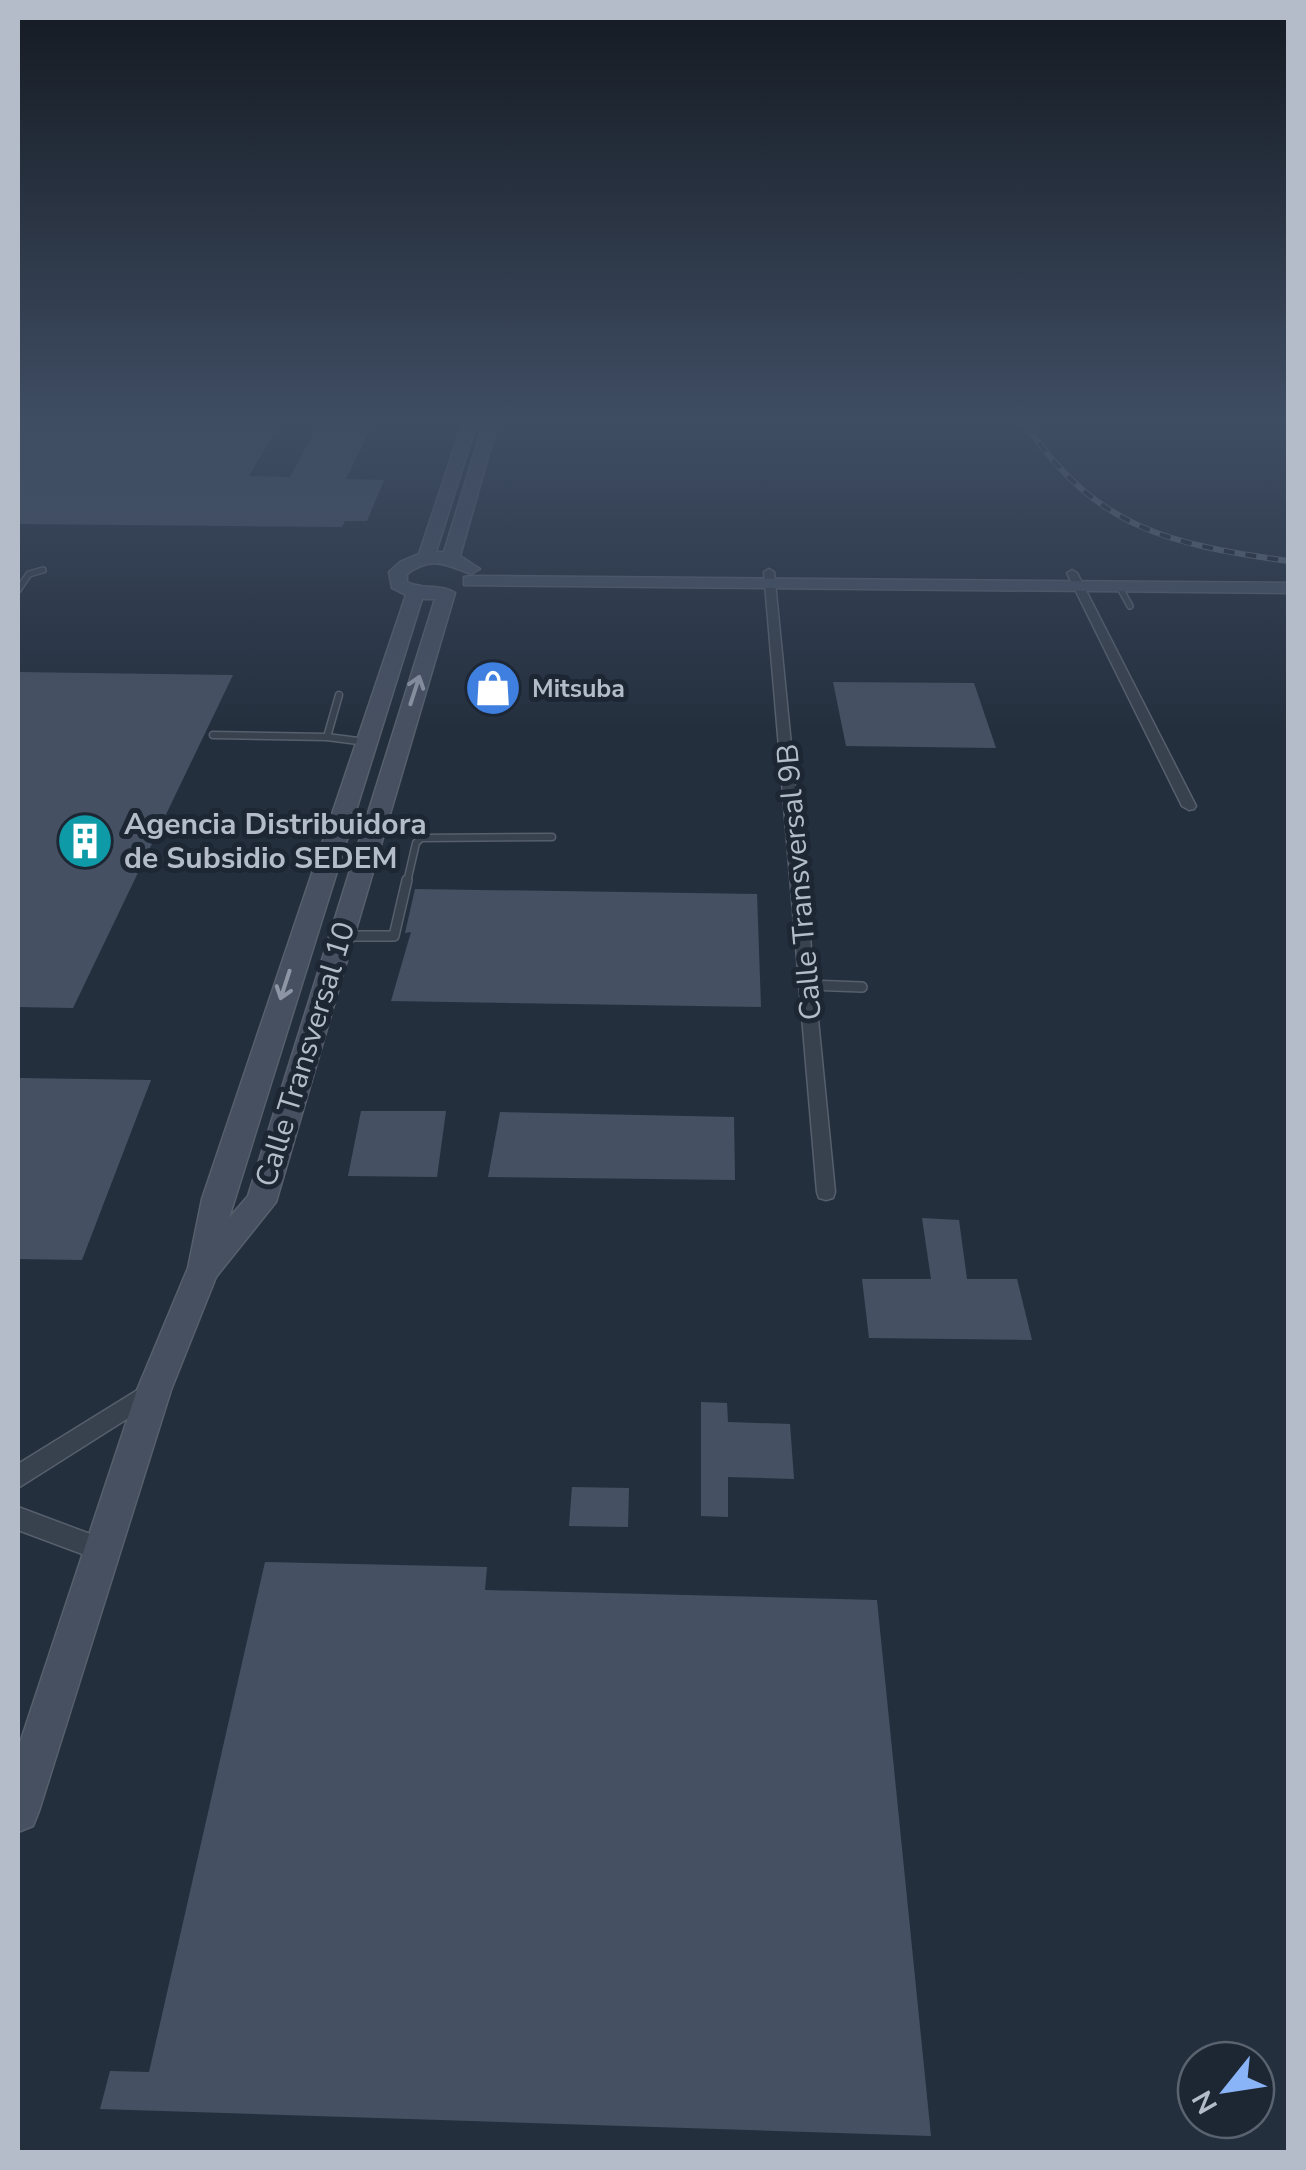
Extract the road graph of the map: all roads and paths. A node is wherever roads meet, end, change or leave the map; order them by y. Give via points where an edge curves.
1 (436, 526) edge
2 (459, 526) edge
3 (450, 556) junction
4 (426, 558) junction
5 (43, 570) dead end
6 (470, 575) junction
7 (1288, 576) edge
8 (769, 578) junction
9 (1075, 580) junction
10 (1119, 586) junction
11 (1288, 588) edge
12 (18, 590) edge
13 (416, 593) junction
14 (446, 593) junction
15 (1130, 606) dead end
16 (339, 695) dead end
17 (212, 734) dead end
18 (327, 737) junction
19 (366, 742) junction
20 (398, 742) junction
21 (1189, 806) dead end
22 (552, 837) dead end
23 (301, 936) junction
24 (341, 936) junction
25 (808, 985) junction
26 (862, 987) dead end
27 (826, 1192) dead end
28 (204, 1268) junction
29 (154, 1390) junction
30 (18, 1477) edge
31 (18, 1519) edge
32 (101, 1549) junction
33 (18, 1812) edge

1 - 4 main road
2 - 3 main road
3 - 4 main road
3 - 6 main road
4 - 13 main road via 404,566 396,578
5 - 12 lane
6 - 8 main road
6 - 14 main road
7 - 9 main road
8 - 9 main road
8 - 25 street, Calle Transversal 9B
9 - 10 main road
9 - 21 street
10 - 11 main road
10 - 15 lane
13 - 14 main road
13 - 19 main road, Calle Transversal 10
20 -> 14 main road, Calle Transversal 10
16 - 18 lane
17 - 18 lane
18 - 19 lane
19 - 20 main road
19 - 23 main road, Calle Transversal 10
20 - 24 main road, Calle Transversal 10
22 - 24 lane via 422,838 394,936
23 - 24 main road
23 -> 28 main road, Calle Transversal 10 via 217,1199
24 - 28 main road, Calle Transversal 10 via 260,1202
25 - 26 lane
25 - 27 street, Calle Transversal 9B
28 - 29 main road, Calle Transversal 10
29 - 30 street
29 - 32 main road, Calle Transversal 10
31 - 32 street
32 - 33 main road, Calle Transversal 10

